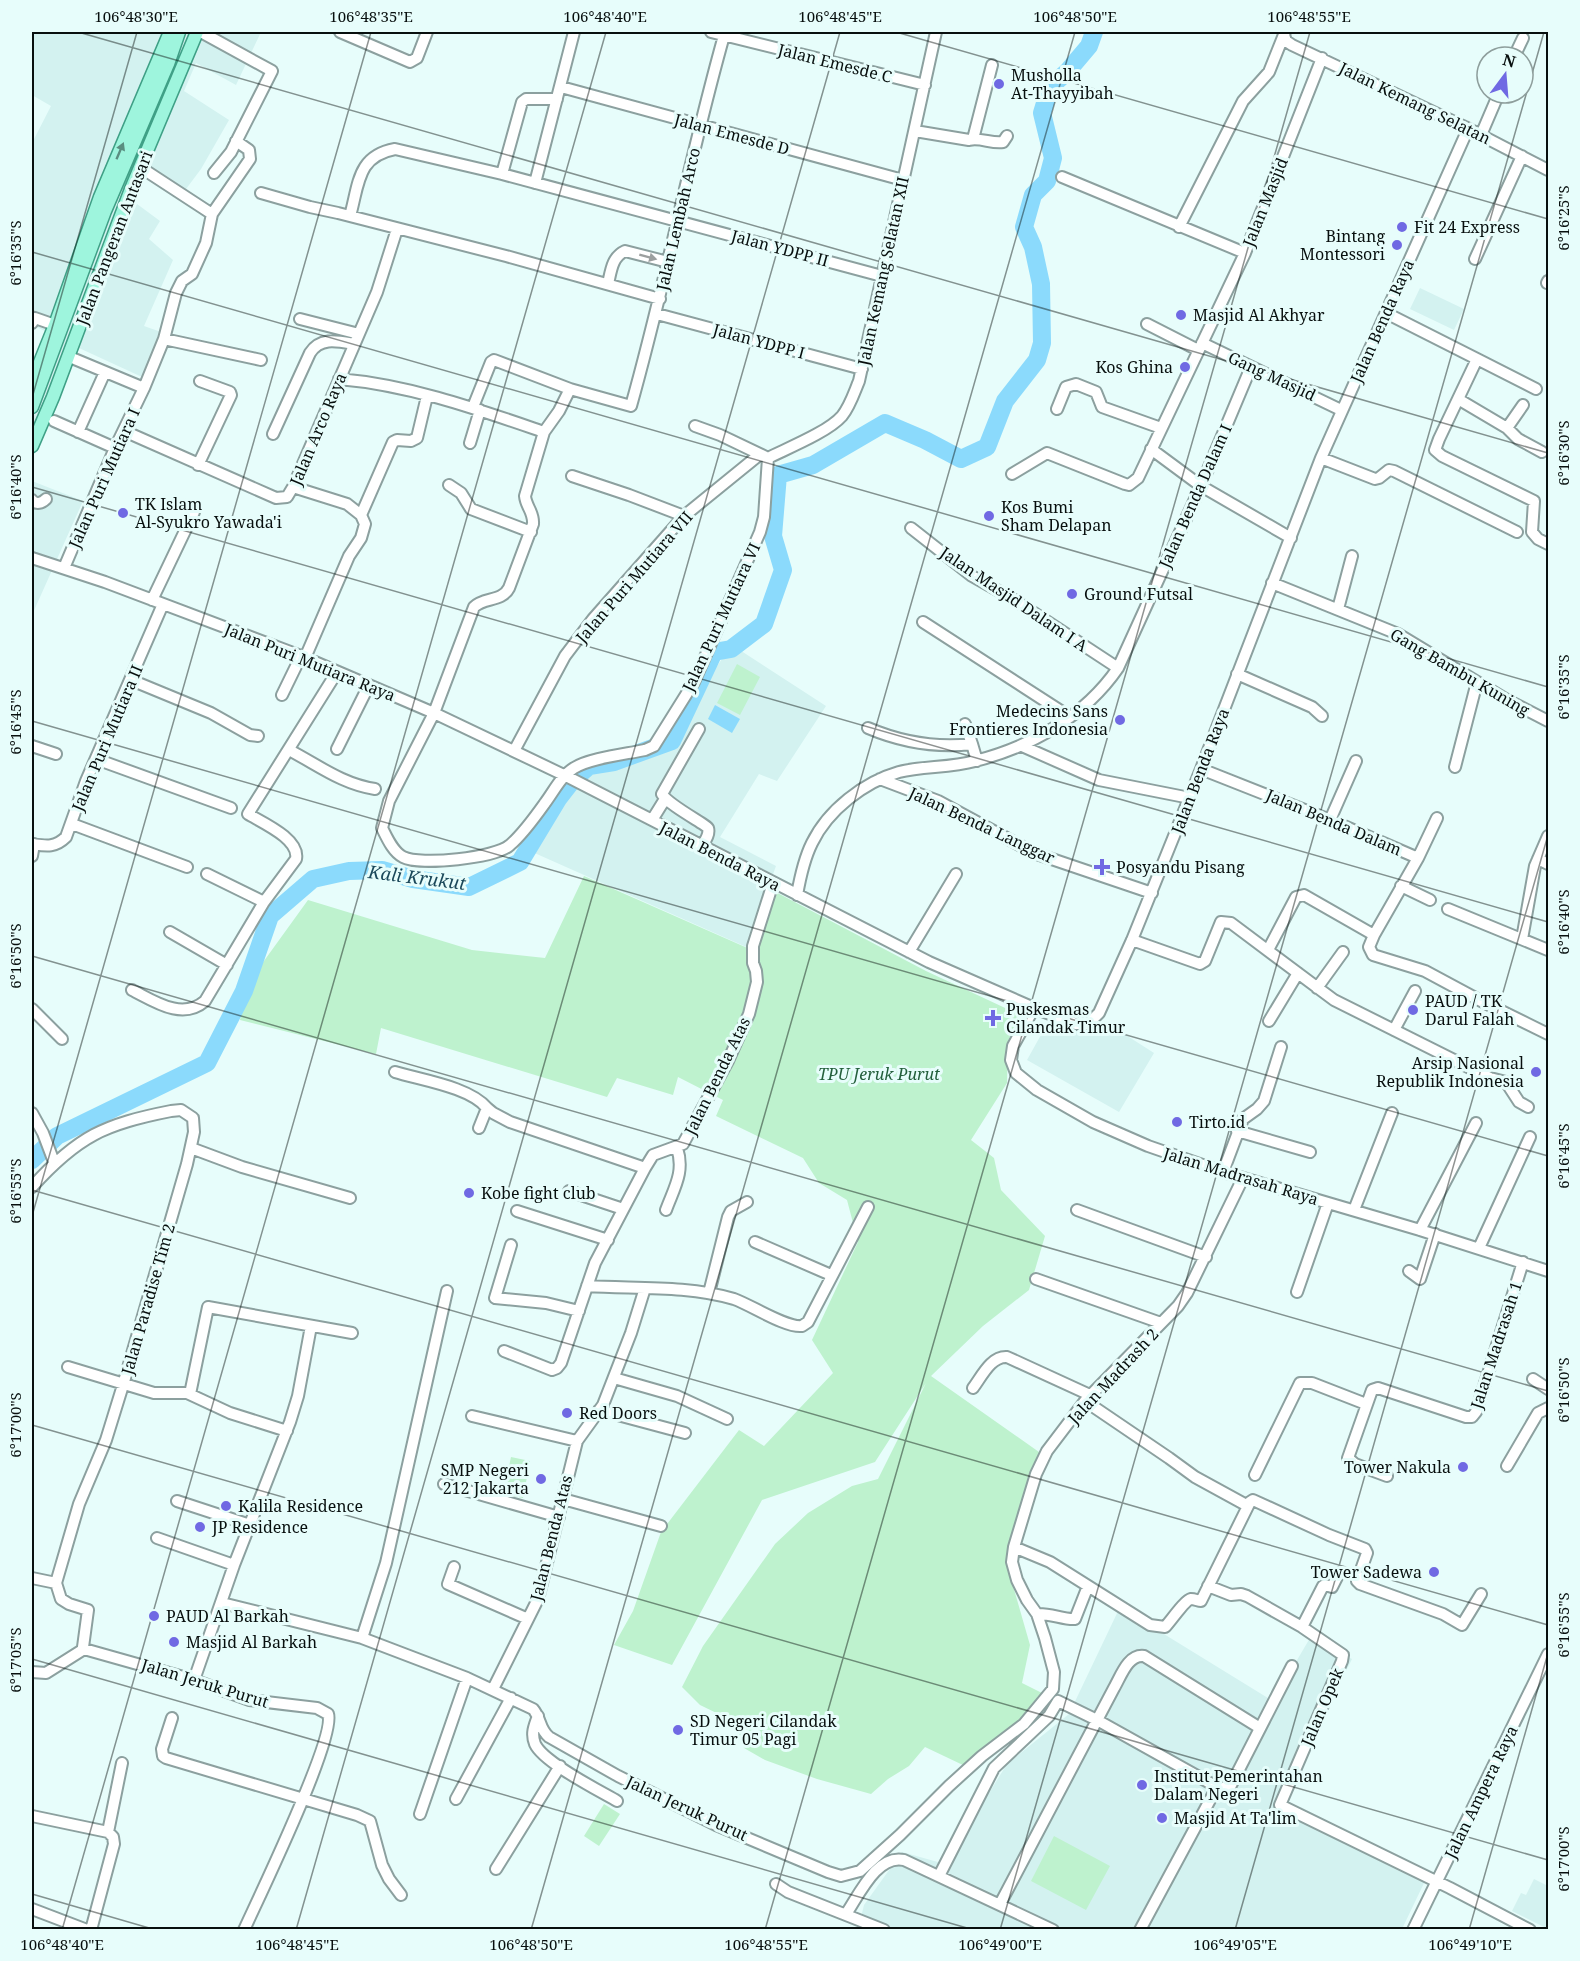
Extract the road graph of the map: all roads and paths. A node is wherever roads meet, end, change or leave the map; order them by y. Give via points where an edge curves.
1 (170, 32) edge
2 (179, 32) edge
3 (190, 32) edge
4 (199, 32) edge
5 (340, 32) edge
6 (427, 32) edge
7 (574, 32) edge
8 (711, 32) edge
9 (936, 32) edge
10 (724, 33) edge
11 (1282, 33) edge
12 (1523, 38) dead end
13 (1520, 45) edge
14 (1322, 58) junction
15 (992, 65) dead end
16 (925, 85) junction
17 (561, 87) junction
18 (557, 99) junction
19 (1494, 105) edge
20 (700, 125) junction
21 (1468, 129) junction
22 (915, 131) junction
23 (1481, 135) junction
24 (1007, 136) dead end
25 (973, 139) junction
26 (236, 141) junction
27 (1522, 156) junction
28 (140, 167) junction
29 (1548, 170) edge
30 (214, 173) dead end
31 (502, 174) junction
32 (1062, 177) dead end
33 (903, 180) junction
34 (535, 183) junction
35 (261, 193) dead end
36 (212, 214) junction
37 (350, 216) junction
38 (678, 220) junction
39 (1179, 227) junction
40 (397, 229) junction
41 (1245, 254) junction
42 (1474, 259) dead end
43 (668, 262) junction
44 (882, 276) junction
45 (608, 284) junction
46 (660, 299) junction
47 (1386, 313) junction
48 (657, 314) junction
49 (300, 319) dead end
50 (32, 323) edge
51 (1147, 324) dead end
52 (55, 325) junction
53 (164, 339) junction
54 (356, 339) junction
55 (1200, 347) junction
56 (72, 358) dead end
57 (1477, 359) junction
58 (261, 360) dead end
59 (1251, 367) junction
60 (862, 369) junction
61 (105, 372) junction
62 (339, 379) junction
63 (200, 381) dead end
64 (32, 382) edge
65 (144, 388) junction
66 (570, 389) junction
67 (1536, 389) dead end
68 (427, 396) junction
69 (1458, 399) junction
70 (1522, 405) dead end
71 (32, 407) edge
72 (477, 409) junction
73 (1057, 409) dead end
74 (1341, 410) junction
75 (54, 421) dead end
76 (32, 426) edge
77 (695, 426) dead end
78 (1161, 428) junction
79 (1508, 428) junction
80 (124, 431) junction
81 (78, 432) junction
82 (544, 432) junction
83 (273, 434) dead end
84 (471, 443) dead end
85 (32, 446) edge
86 (115, 448) junction
87 (1151, 449) junction
88 (1542, 452) dead end
89 (764, 457) junction
90 (1321, 458) junction
91 (198, 465) junction
92 (1012, 474) dead end
93 (572, 476) dead end
94 (449, 485) dead end
95 (1201, 486) junction
96 (293, 488) junction
97 (46, 499) dead end
98 (32, 500) edge
99 (194, 512) dead end
100 (361, 515) junction
101 (684, 516) junction
102 (910, 528) dead end
103 (531, 532) junction
104 (1517, 532) dead end
105 (1291, 538) junction
106 (1548, 544) edge
107 (1352, 556) dead end
108 (32, 558) edge
109 (64, 568) junction
110 (1272, 583) junction
111 (158, 602) junction
112 (1338, 609) junction
113 (922, 622) dead end
114 (303, 657) junction
115 (1118, 668) junction
116 (337, 672) junction
117 (1238, 674) junction
118 (131, 680) junction
119 (1477, 682) junction
120 (369, 685) junction
121 (282, 695) dead end
122 (434, 713) junction
123 (1322, 716) dead end
124 (1070, 717) junction
125 (1548, 721) edge
126 (965, 724) dead end
127 (868, 728) dead end
128 (699, 729) dead end
129 (258, 736) dead end
130 (972, 744) junction
131 (32, 746) edge
132 (1022, 746) junction
133 (337, 749) dead end
134 (288, 750) junction
135 (514, 751) junction
136 (57, 754) dead end
137 (96, 759) junction
138 (1356, 760) dead end
139 (977, 761) junction
140 (1455, 767) dead end
141 (1201, 769) junction
142 (567, 776) junction
143 (880, 779) junction
144 (581, 783) joint
145 (375, 789) dead end
146 (1190, 798) junction
147 (665, 799) junction
148 (231, 808) dead end
149 (1437, 818) dead end
150 (652, 820) junction
151 (1330, 820) junction
152 (72, 824) junction
153 (1548, 836) edge
154 (33, 844) edge
155 (702, 846) junction
156 (32, 856) edge
157 (1418, 858) junction
158 (1538, 859) junction
159 (1548, 864) edge
160 (187, 867) dead end
161 (207, 874) dead end
162 (956, 874) dead end
163 (773, 883) junction
164 (1401, 886) junction
165 (1152, 893) junction
166 (796, 895) junction
167 (1430, 900) dead end
168 (264, 902) junction
169 (1448, 909) dead end
170 (170, 932) dead end
171 (1374, 935) junction
172 (1522, 939) junction
173 (1132, 940) junction
174 (1268, 950) junction
175 (1548, 950) edge
176 (909, 952) junction
177 (1343, 952) dead end
178 (226, 965) junction
179 (1298, 973) junction
180 (1316, 987) junction
181 (132, 990) dead end
182 (1415, 991) dead end
183 (1034, 1008) junction
184 (32, 1009) edge
185 (1269, 1021) dead end
186 (1394, 1030) junction
187 (1548, 1034) edge
188 (62, 1039) dead end
189 (1281, 1047) dead end
190 (395, 1072) dead end
191 (1528, 1107) dead end
192 (488, 1108) junction
193 (32, 1113) edge
194 (1392, 1113) dead end
195 (1476, 1123) dead end
196 (479, 1128) dead end
197 (1237, 1131) junction
198 (1530, 1137) dead end
199 (191, 1148) junction
200 (677, 1148) junction
201 (1310, 1152) dead end
202 (53, 1158) junction
203 (645, 1168) junction
204 (1223, 1172) junction
205 (1243, 1178) junction
206 (32, 1186) edge
207 (569, 1191) dead end
208 (350, 1198) dead end
209 (747, 1202) dead end
210 (1328, 1203) junction
211 (868, 1207) dead end
212 (623, 1209) junction
213 (666, 1210) dead end
214 (1077, 1210) dead end
215 (1354, 1210) junction
216 (517, 1211) dead end
217 (1420, 1230) junction
218 (1435, 1234) junction
219 (608, 1240) junction
220 (755, 1242) dead end
221 (511, 1245) dead end
222 (1479, 1248) junction
223 (1206, 1257) junction
224 (1523, 1262) junction
225 (1409, 1271) dead end
226 (1548, 1271) edge
227 (831, 1275) junction
228 (1036, 1279) dead end
229 (587, 1286) junction
230 (645, 1288) junction
231 (447, 1291) dead end
232 (1298, 1292) dead end
233 (709, 1293) junction
234 (579, 1311) junction
235 (1161, 1323) junction
236 (311, 1326) junction
237 (352, 1333) dead end
238 (504, 1351) dead end
239 (68, 1367) dead end
240 (614, 1378) junction
241 (1533, 1379) dead end
242 (123, 1385) junction
243 (973, 1388) dead end
244 (1548, 1389) edge
245 (190, 1394) junction
246 (1087, 1398) junction
247 (1366, 1404) junction
248 (1548, 1408) edge
249 (599, 1410) junction
250 (472, 1416) dead end
251 (727, 1419) dead end
252 (287, 1431) junction
253 (685, 1433) dead end
254 (577, 1441) junction
255 (1506, 1466) dead end
256 (1255, 1475) dead end
257 (1387, 1476) dead end
258 (444, 1484) dead end
259 (563, 1499) junction
260 (177, 1501) dead end
261 (1248, 1506) junction
262 (559, 1517) junction
263 (250, 1525) junction
264 (661, 1526) dead end
265 (157, 1538) dead end
266 (1014, 1547) junction
267 (234, 1565) junction
268 (454, 1567) dead end
269 (1339, 1573) dead end
270 (32, 1578) edge
271 (56, 1583) junction
272 (1088, 1586) junction
273 (1208, 1586) junction
274 (1481, 1594) dead end
275 (222, 1603) junction
276 (1037, 1614) junction
277 (528, 1619) junction
278 (1302, 1627) junction
279 (362, 1638) junction
280 (84, 1649) junction
281 (1548, 1654) edge
282 (1292, 1666) dead end
283 (32, 1672) edge
284 (467, 1678) junction
285 (194, 1680) junction
286 (493, 1689) junction
287 (511, 1698) junction
288 (538, 1716) junction
289 (172, 1718) dead end
290 (1097, 1720) junction
291 (1260, 1728) junction
292 (122, 1762) dead end
293 (560, 1766) junction
294 (1217, 1787) junction
295 (302, 1799) junction
296 (456, 1799) dead end
297 (616, 1801) dead end
298 (420, 1814) dead end
299 (32, 1816) edge
300 (108, 1832) junction
301 (496, 1869) dead end
302 (828, 1872) joint
303 (939, 1876) junction
304 (1437, 1882) junction
305 (776, 1884) dead end
306 (400, 1895) dead end
307 (1000, 1904) junction
308 (32, 1909) edge
309 (846, 1914) junction
310 (74, 1927) edge
311 (89, 1929) edge
312 (244, 1929) edge
313 (884, 1929) edge
314 (1053, 1929) edge
315 (1140, 1929) edge
316 (1413, 1929) edge
317 (1530, 1929) edge

52 -> 1 main road, Jalan Pangeran Antasari via 100,197
2 - 71 main road via 105,211
3 - 76 main road
4 - 26 street via 272,71
4 - 28 main road, Jalan Pangeran Antasari
5 - 6 street via 410,62 417,58
7 - 17 street
8 - 10 street, Jalan Emesde C
9 - 16 street, Jalan Kemang Selatan XII
10 - 16 street, Jalan Emesde C
10 - 20 street, Jalan Lembah Arco
11 - 14 street, Jalan Kemang Selatan via 1292,45
11 - 39 street via 1269,72 1243,101
12 - 13 street
14 - 21 street, Jalan Kemang Selatan
14 - 41 street, Jalan Masjid
15 - 25 street
16 - 22 street, Jalan Kemang Selatan XII
17 - 18 street
17 - 20 street, Jalan Emesde D
18 - 31 street via 522,102
18 - 34 street
19 - 23 street
20 - 33 street, Jalan Emesde D
20 - 38 street, Jalan Lembah Arco
21 - 23 street, Jalan Kemang Selatan
21 - 47 street, Jalan Benda Raya
22 - 25 street
22 - 33 street, Jalan Kemang Selatan XII
23 - 27 street, Jalan Kemang Selatan
24 - 25 street via 1000,143
26 - 30 street
26 - 36 street via 249,150 250,159
27 - 29 street, Jalan Kemang Selatan
27 - 42 street
28 - 36 street
28 - 85 main road, Jalan Pangeran Antasari
31 - 34 street
31 - 37 street via 395,148 366,162
32 - 39 street
33 - 44 street, Jalan Kemang Selatan XII
34 - 38 street
35 - 37 street
36 - 53 street, Jalan Puri Mutiara I via 206,243 192,274 182,281 176,294
37 - 40 street
38 - 43 street, Jalan Lembah Arco
38 - 44 street, Jalan YDPP II
39 - 41 street
40 - 45 street
40 - 54 street, Jalan Arco Raya via 382,281
41 - 55 street, Jalan Masjid
45 -> 43 street via 614,261 625,251
43 - 46 street, Jalan Lembah Arco
44 - 60 street, Jalan Kemang Selatan XII
45 - 46 street
46 - 48 street, Jalan Lembah Arco
47 - 57 street
47 - 74 street, Jalan Benda Raya
48 - 60 street, Jalan YDPP I
48 - 66 street, Jalan Lembah Arco via 631,406
49 - 54 street
50 - 52 street via 35,318
51 - 55 street, Gang Masjid
52 - 64 main road, Jalan Pangeran Antasari
53 - 58 street
53 - 65 street, Jalan Puri Mutiara I
54 - 62 street, Jalan Arco Raya
54 - 83 street via 315,345
55 - 59 street, Gang Masjid
55 - 78 street, Jalan Masjid
56 - 61 street, Jalan Puri Mutiara I
57 - 67 street
57 - 69 street
59 - 74 street, Gang Masjid
59 - 95 street, Jalan Benda Dalam I
60 - 89 street, Jalan Kemang Selatan XII via 841,417 804,441
61 - 65 street, Jalan Puri Mutiara I
61 - 81 street
62 - 68 street via 382,384
62 - 96 street, Jalan Arco Raya
63 - 91 street via 231,395
65 - 80 street, Jalan Puri Mutiara I
66 - 72 street via 494,360
66 - 82 street
68 - 72 street
68 - 100 street via 417,438 393,442
69 - 79 street
69 - 106 street via 1439,439 1437,453 1534,501 1532,532
70 - 79 street
72 - 82 street
72 - 84 street
73 - 78 street via 1066,387 1076,384 1096,392 1102,407
74 - 90 street, Jalan Benda Raya
75 - 81 street
77 - 89 street
78 - 87 street, Jalan Masjid
79 - 88 street via 1518,439
80 - 86 street, Jalan Puri Mutiara I
80 - 91 street, Jalan Arco Raya
81 - 86 street
82 - 103 street via 525,496 534,517
86 - 109 street, Jalan Puri Mutiara I
87 - 92 street, Jalan Masjid via 1138,478 1129,485 1044,453
87 - 95 street
89 - 101 street, Jalan Puri Mutiara VII
89 - 142 street, Jalan Puri Mutiara VI via 764,517 760,532 694,682 657,742 645,750 582,764
90 - 104 street via 1375,479 1389,470 1399,473
90 - 105 street, Jalan Benda Raya
91 - 96 street, Jalan Arco Raya via 276,498 287,497
93 - 101 street
94 - 103 street via 461,493 471,508
95 - 105 street
95 - 115 street, Jalan Benda Dalam I
96 - 100 street via 347,504
97 - 98 street via 38,503
99 - 111 street, Jalan Puri Mutiara II
100 - 114 street via 365,524 361,538
101 - 135 street, Jalan Puri Mutiara VII via 593,619 566,656
102 - 115 street, Jalan Masjid Dalam I A via 972,576
103 - 122 street via 504,596 474,607
105 - 110 street, Jalan Benda Raya
107 - 112 street
108 - 109 street, Jalan Puri Mutiara Raya
109 - 111 street, Jalan Puri Mutiara Raya
110 - 112 street, Gang Bambu Kuning
110 - 117 street, Jalan Benda Raya
111 - 114 street, Jalan Puri Mutiara Raya
111 - 118 street, Jalan Puri Mutiara II
112 - 119 street, Gang Bambu Kuning via 1408,639
113 - 124 street
114 - 116 street, Jalan Puri Mutiara Raya
114 - 121 street
115 - 124 street, Jalan Benda Dalam I
116 - 120 street, Jalan Puri Mutiara Raya
116 - 134 street
117 - 123 street via 1312,707
117 - 141 street, Jalan Benda Raya
118 - 129 street
118 - 137 street, Jalan Puri Mutiara II
119 - 125 street, Gang Bambu Kuning
119 - 140 street
120 - 122 street, Jalan Puri Mutiara Raya
120 - 133 street
122 - 135 street, Jalan Puri Mutiara Raya
122 - 142 street via 389,801 382,823 396,853 407,859 459,859 500,852 511,845
124 - 132 street, Jalan Benda Dalam I
126 - 130 street
127 - 130 street via 888,737 920,743
128 - 147 street via 663,790
130 - 139 street
131 - 136 street
132 - 139 street, Jalan Benda Dalam I
132 - 146 street via 1099,780
134 - 145 street via 350,784
134 - 168 street via 248,814 291,842 297,854
135 - 142 street, Jalan Puri Mutiara Raya
137 - 148 street
137 - 152 street, Jalan Puri Mutiara II
138 - 151 street
139 - 143 street, Jalan Benda Dalam I via 900,772
141 - 146 street, Jalan Benda Raya
141 - 151 street, Jalan Benda Dalam
142 - 144 street, Jalan Puri Mutiara Raya
143 - 165 street, Jalan Benda Langgar via 938,801 1035,853
143 - 166 street, Jalan Benda Dalam I via 841,805 824,824 812,843
144 - 150 street, Jalan Benda Raya
146 - 165 street, Jalan Benda Raya
147 - 150 street
147 - 155 street via 706,825 707,836
149 - 157 street
150 - 155 street, Jalan Benda Raya
151 - 157 street, Jalan Benda Dalam
152 - 154 street, Jalan Puri Mutiara II via 59,844
152 - 160 street
153 - 158 street
154 - 156 street
155 - 163 street, Jalan Benda Raya
157 - 164 street, Jalan Benda Dalam
158 - 159 street
158 - 172 street
161 - 168 street
162 - 176 street
163 - 166 street, Jalan Benda Raya
163 - 200 street, Jalan Benda Atas via 753,946 757,982 749,1014 692,1131
164 - 167 street
164 - 171 street, Jalan Benda Dalam
165 - 173 street, Jalan Benda Raya
166 - 176 street, Jalan Benda Raya
168 - 178 street
169 - 172 street
170 - 178 street
171 - 174 street via 1300,895
171 - 187 street via 1369,947 1376,956 1425,971
172 - 175 street
173 - 174 street via 1200,964 1224,921
173 - 183 street, Jalan Benda Raya via 1099,1013 1091,1021 1076,1024
174 - 179 street
176 - 183 street, Jalan Benda Raya
177 - 180 street
178 - 181 street via 200,1005 173,1010
179 - 180 street
179 - 185 street
180 - 186 street
182 - 186 street
183 - 204 street, Jalan Madrasah Raya via 1012,1053 1013,1068 1021,1079 1113,1132
184 - 188 street
186 - 191 street via 1490,1078 1506,1082 1521,1104
189 - 197 street via 1264,1101 1243,1119
190 - 192 street via 467,1093
192 - 196 street
192 - 203 street via 510,1122
193 - 202 street
194 - 215 street
195 - 217 street
197 - 201 street
197 - 204 street
198 - 222 street
199 - 202 street, Jalan Paradise Tim 2 via 193,1118 181,1110 108,1126
199 - 208 street
199 - 242 street, Jalan Paradise Tim 2
200 - 203 street, Jalan Benda Atas via 653,1155
200 - 213 street via 681,1172
202 - 206 street
203 - 212 street, Jalan Benda Atas
204 - 205 street, Jalan Madrasah Raya
205 - 210 street, Jalan Madrasah Raya
205 - 223 street, Jalan Madrash 2
207 - 212 street
209 - 233 street via 729,1213
210 - 215 street, Jalan Madrasah Raya
210 - 232 street
211 - 227 street
212 - 219 street, Jalan Benda Atas
214 - 223 street
215 - 217 street, Jalan Madrasah Raya
216 - 219 street
217 - 218 street, Jalan Madrasah Raya
218 - 222 street, Jalan Madrasah Raya
218 - 225 street via 1422,1281
219 - 229 street, Jalan Benda Atas
220 - 227 street
221 - 234 street via 495,1298
222 - 224 street, Jalan Madrasah Raya
223 - 235 street, Jalan Madrash 2 via 1187,1293
224 - 226 street, Jalan Madrasah Raya
224 - 247 street, Jalan Madrasah 1 via 1474,1416 1466,1417 1378,1388 1372,1390
227 - 233 street via 808,1322 797,1327 735,1299
228 - 235 street
229 - 230 street
229 - 234 street, Jalan Benda Atas
230 - 233 street
230 - 240 street, Jalan Benda Atas
231 - 279 street via 386,1563
234 - 238 street, Jalan Benda Atas via 555,1370
235 - 246 street, Jalan Madrash 2
236 - 237 street
236 - 245 street via 208,1307
236 - 252 street
239 - 242 street
240 - 249 street, Jalan Benda Atas
240 - 251 street via 677,1396
241 - 244 street
242 - 245 street via 154,1393
242 - 271 street, Jalan Paradise Tim 2
243 - 246 street via 994,1361 1007,1357
245 - 252 street via 230,1413
246 - 261 street via 1195,1478
246 - 266 street, Jalan Madrash 2 via 1041,1461
247 - 256 street via 1312,1383 1300,1383
247 - 257 street via 1347,1458
248 - 255 street via 1538,1413
249 - 253 street
249 - 254 street, Jalan Benda Atas
250 - 254 street
252 - 263 street
254 - 259 street, Jalan Benda Atas
258 - 262 street
259 - 262 street, Jalan Benda Atas
259 - 264 street
260 - 263 street
261 - 273 street
261 - 274 street via 1254,1501 1365,1549 1358,1583 1460,1624
262 - 277 street, Jalan Benda Atas via 541,1590
263 - 267 street
265 - 267 street
266 - 272 street via 1050,1562
266 - 276 street, Jalan Madrash 2 via 1013,1569
267 - 275 street
268 - 277 street via 448,1584
269 - 278 street via 1332,1587 1324,1585
270 - 271 street
271 - 280 street via 61,1599 88,1610
272 - 273 street via 1157,1627 1167,1626 1189,1600 1200,1602
272 - 276 street via 1075,1619
273 - 278 street, Jalan Opek via 1231,1595 1242,1594
275 - 279 street, Jalan Jeruk Purut
275 - 285 street
276 - 302 street, Jalan Madrash 2 via 1055,1678 1044,1703 860,1871 841,1876
277 - 286 street, Jalan Benda Atas
278 - 304 street, Jalan Opek via 1343,1657 1280,1805
279 - 284 street, Jalan Jeruk Purut
280 - 283 street via 46,1673
280 - 285 street, Jalan Jeruk Purut
281 - 304 street, Jalan Ampera Raya
282 - 291 street
284 - 286 street, Jalan Jeruk Purut
284 - 298 street
285 - 295 street, Jalan Jeruk Purut via 249,1700 316,1708 328,1714 323,1744
286 - 287 street, Jalan Jeruk Purut
287 - 288 street, Jalan Jeruk Purut via 530,1707
287 - 296 street
288 - 293 street via 533,1732 536,1746
288 - 302 street, Jalan Jeruk Purut via 549,1737 618,1776 717,1825
289 - 295 street via 162,1749 166,1758
290 - 291 street via 1130,1660 1141,1655
290 - 294 street
290 - 303 street via 1058,1701 1052,1714 994,1768
290 - 307 street
291 - 294 street via 1231,1788
292 - 300 street
293 - 297 street
293 - 301 street
294 - 315 street
295 - 306 street via 370,1821 382,1865
295 - 312 street, Jalan Jeruk Purut
299 - 300 street
300 - 311 street via 114,1837 114,1844
303 - 307 street
303 - 309 street via 896,1858 874,1874
304 - 316 street, Jalan Ampera Raya
304 - 317 street
305 - 309 street
307 - 314 street
308 - 310 street
309 - 313 street
310 - 311 street

